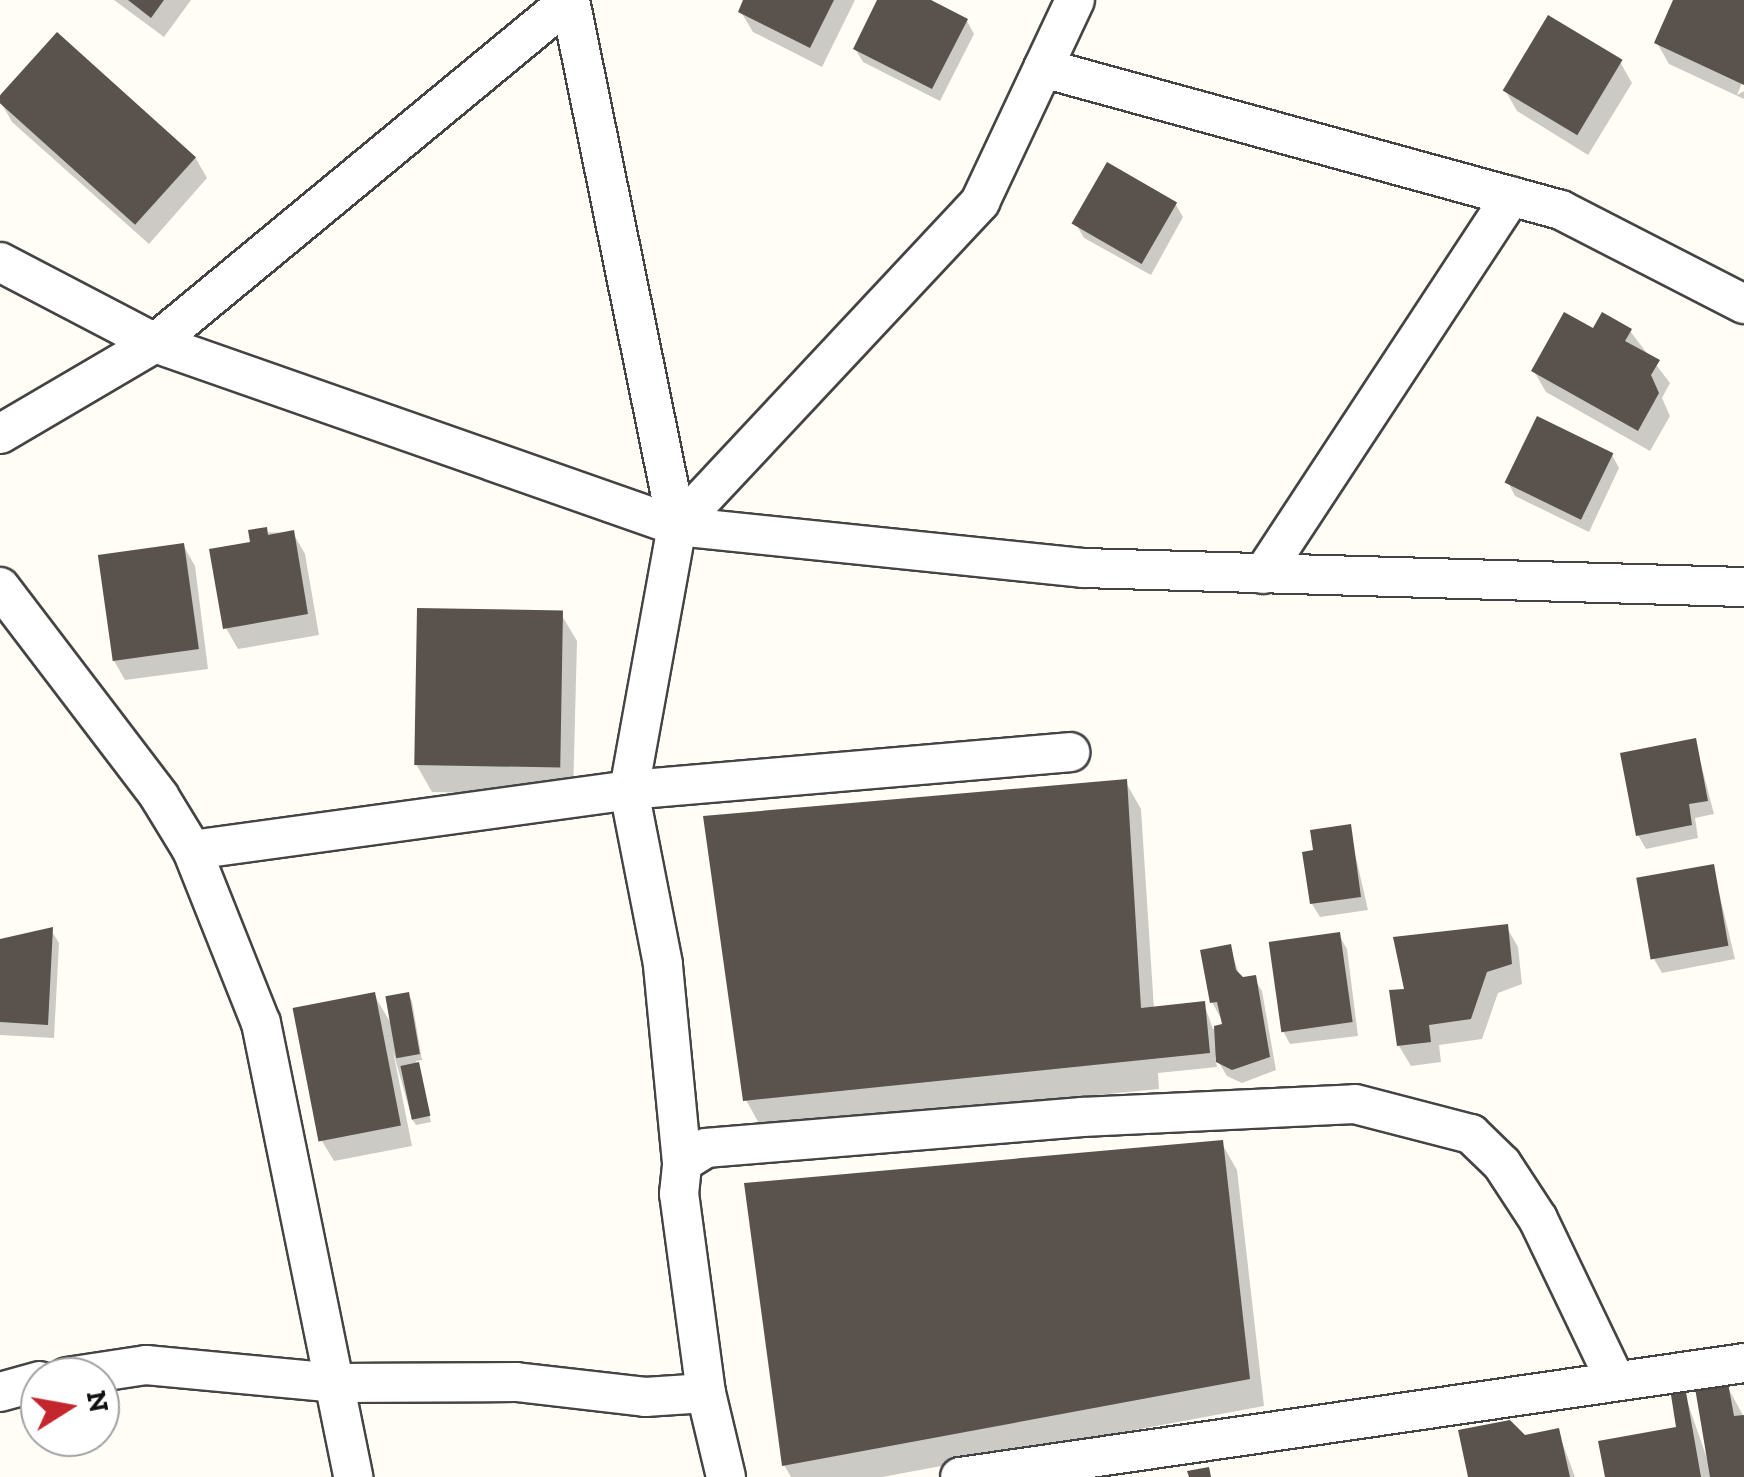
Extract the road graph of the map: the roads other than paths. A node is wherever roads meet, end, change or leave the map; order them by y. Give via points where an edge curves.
1 (570, 0) edge
2 (1076, 0) edge
3 (1043, 68) junction
4 (1511, 196) junction
5 (0, 262) edge
6 (1744, 304) edge
7 (155, 343) junction
8 (0, 434) edge
9 (676, 526) junction
10 (1263, 574) junction
11 (1744, 586) edge
12 (0, 588) edge
13 (1070, 752) dead end
14 (629, 790) junction
15 (192, 850) junction
16 (682, 1163) junction
17 (1744, 1363) edge
18 (120, 1369) edge
19 (1615, 1380) junction
20 (335, 1383) junction
21 (706, 1392) junction
22 (1066, 1469) edge
23 (353, 1477) edge
24 (726, 1477) edge
25 (960, 1477) edge

1 - 7 street
1 - 9 street
2 - 3 street
3 - 4 street
3 - 9 street via 980,202
4 - 6 street via 1562,210
4 - 10 street
5 - 7 street
7 - 8 street
7 - 9 street
9 - 10 street via 1083,568
9 - 14 street
10 - 11 street
12 - 15 street via 159,796
13 - 14 street
14 - 15 street
14 - 16 street via 663,964
15 - 20 street via 261,1022
16 - 19 street via 706,1148 1082,1117 1356,1104 1471,1134 1502,1164 1538,1219
16 - 21 street via 678,1194
17 - 19 street
18 - 20 street via 146,1365
19 - 22 street
20 - 21 street via 516,1382 645,1397
20 - 23 street
21 - 24 street
22 - 25 street

